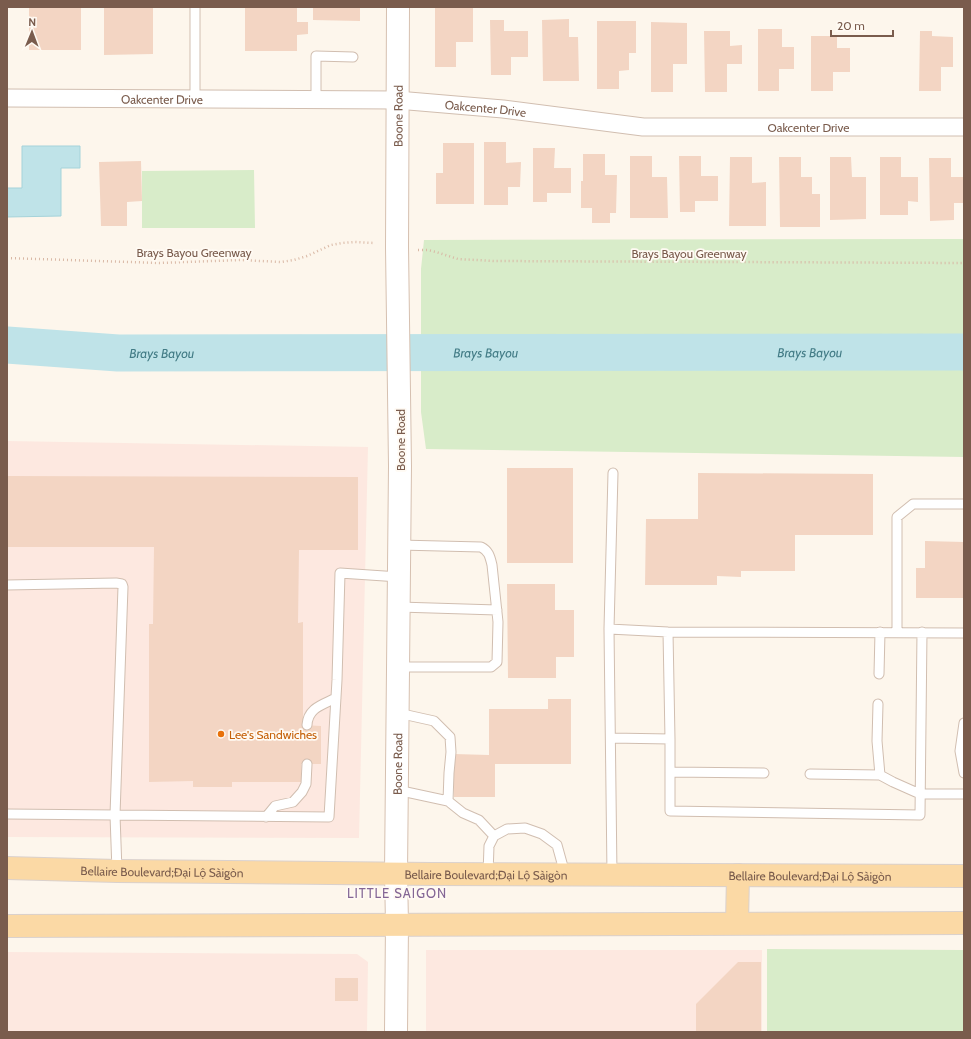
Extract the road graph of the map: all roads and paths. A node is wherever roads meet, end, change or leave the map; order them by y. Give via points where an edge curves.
1 (195, 7) edge
2 (398, 7) edge
3 (354, 57) dead end
4 (7, 98) edge
5 (195, 99) junction
6 (316, 99) junction
7 (397, 100) junction
8 (964, 127) edge
9 (377, 244) dead end
10 (416, 250) dead end
11 (7, 258) edge
12 (964, 263) edge
13 (613, 473) dead end
14 (964, 504) edge
15 (399, 545) junction
16 (399, 577) junction
17 (7, 585) edge
18 (399, 607) junction
19 (497, 610) junction
20 (609, 629) junction
21 (668, 632) junction
22 (880, 632) junction
23 (897, 632) junction
24 (922, 632) junction
25 (964, 633) edge
26 (398, 667) junction
27 (879, 674) dead end
28 (336, 698) junction
29 (878, 704) dead end
30 (398, 713) junction
31 (964, 723) edge
32 (306, 726) dead end
33 (611, 738) junction
34 (670, 739) junction
35 (307, 764) dead end
36 (670, 772) junction
37 (764, 773) dead end
38 (964, 773) edge
39 (810, 774) dead end
40 (880, 775) junction
41 (397, 790) junction
42 (920, 794) junction
43 (964, 794) edge
44 (448, 801) junction
45 (7, 814) edge
46 (115, 815) junction
47 (266, 817) junction
48 (494, 836) junction
49 (7, 868) edge
50 (117, 871) junction
51 (396, 873) junction
52 (488, 874) junction
53 (565, 874) junction
54 (612, 874) junction
55 (738, 875) junction
56 (964, 876) edge
57 (737, 923) junction
58 (964, 923) edge
59 (397, 924) junction
60 (7, 926) edge
61 (396, 1032) edge

1 - 5 lane
2 - 7 street, Boone Road
3 - 6 lane via 316,56
4 - 5 street, Oakcenter Drive
5 - 6 street, Oakcenter Drive
6 - 7 street, Oakcenter Drive
7 - 8 street, Oakcenter Drive via 503,109 644,127
7 - 15 street, Boone Road
9 - 11 path, Brays Bayou Greenway via 342,242 307,256 281,262 240,260 159,263
10 - 12 path, Brays Bayou Greenway via 428,250 458,259 493,261
13 - 20 lane
14 - 23 lane via 913,504 897,517
15 - 16 street, Boone Road
15 - 19 lane via 481,547 486,550 492,565
16 - 18 street, Boone Road
16 - 28 lane via 340,573
17 - 46 lane via 122,584
18 - 19 lane
18 - 26 street, Boone Road
19 - 26 lane via 497,662 490,667
20 - 21 lane
20 - 33 lane
21 - 22 lane
21 - 34 lane
22 - 23 lane
22 - 27 lane
23 - 24 lane
24 - 25 lane
24 - 42 lane
26 - 30 street, Boone Road
28 - 32 lane via 314,709 307,719
28 - 47 lane via 329,817
29 - 40 lane via 877,741
30 - 41 street, Boone Road
30 - 44 lane via 434,721 450,737
31 - 38 lane via 960,751
33 - 34 lane
33 - 54 lane
34 - 36 lane
35 - 47 lane via 306,784 302,792 293,802 275,806
36 - 37 lane
36 - 42 lane via 670,811 920,815
39 - 40 lane
40 - 42 lane
41 - 44 lane
41 - 51 street, Boone Road
42 - 43 lane
44 - 48 lane via 463,813 479,820
45 - 46 lane
46 - 47 lane
46 - 50 lane
48 - 52 lane via 489,846
48 - 53 lane via 507,829 525,828 542,834 557,845
49 - 50 main road, Bellaire Boulevard;Đại Lộ Sàigòn
50 - 51 main road, Bellaire Boulevard;Đại Lộ Sàigòn
51 - 52 main road, Bellaire Boulevard;Đại Lộ Sàigòn
51 - 59 street, Boone Road
52 - 53 main road, Bellaire Boulevard;Đại Lộ Sàigòn
53 - 54 main road, Bellaire Boulevard;Đại Lộ Sàigòn
54 - 55 main road, Bellaire Boulevard;Đại Lộ Sàigòn
55 - 56 main road, Bellaire Boulevard;Đại Lộ Sàigòn
55 - 57 main road
57 - 58 main road
57 - 59 main road
59 - 60 main road
59 - 61 street, Boone Road

